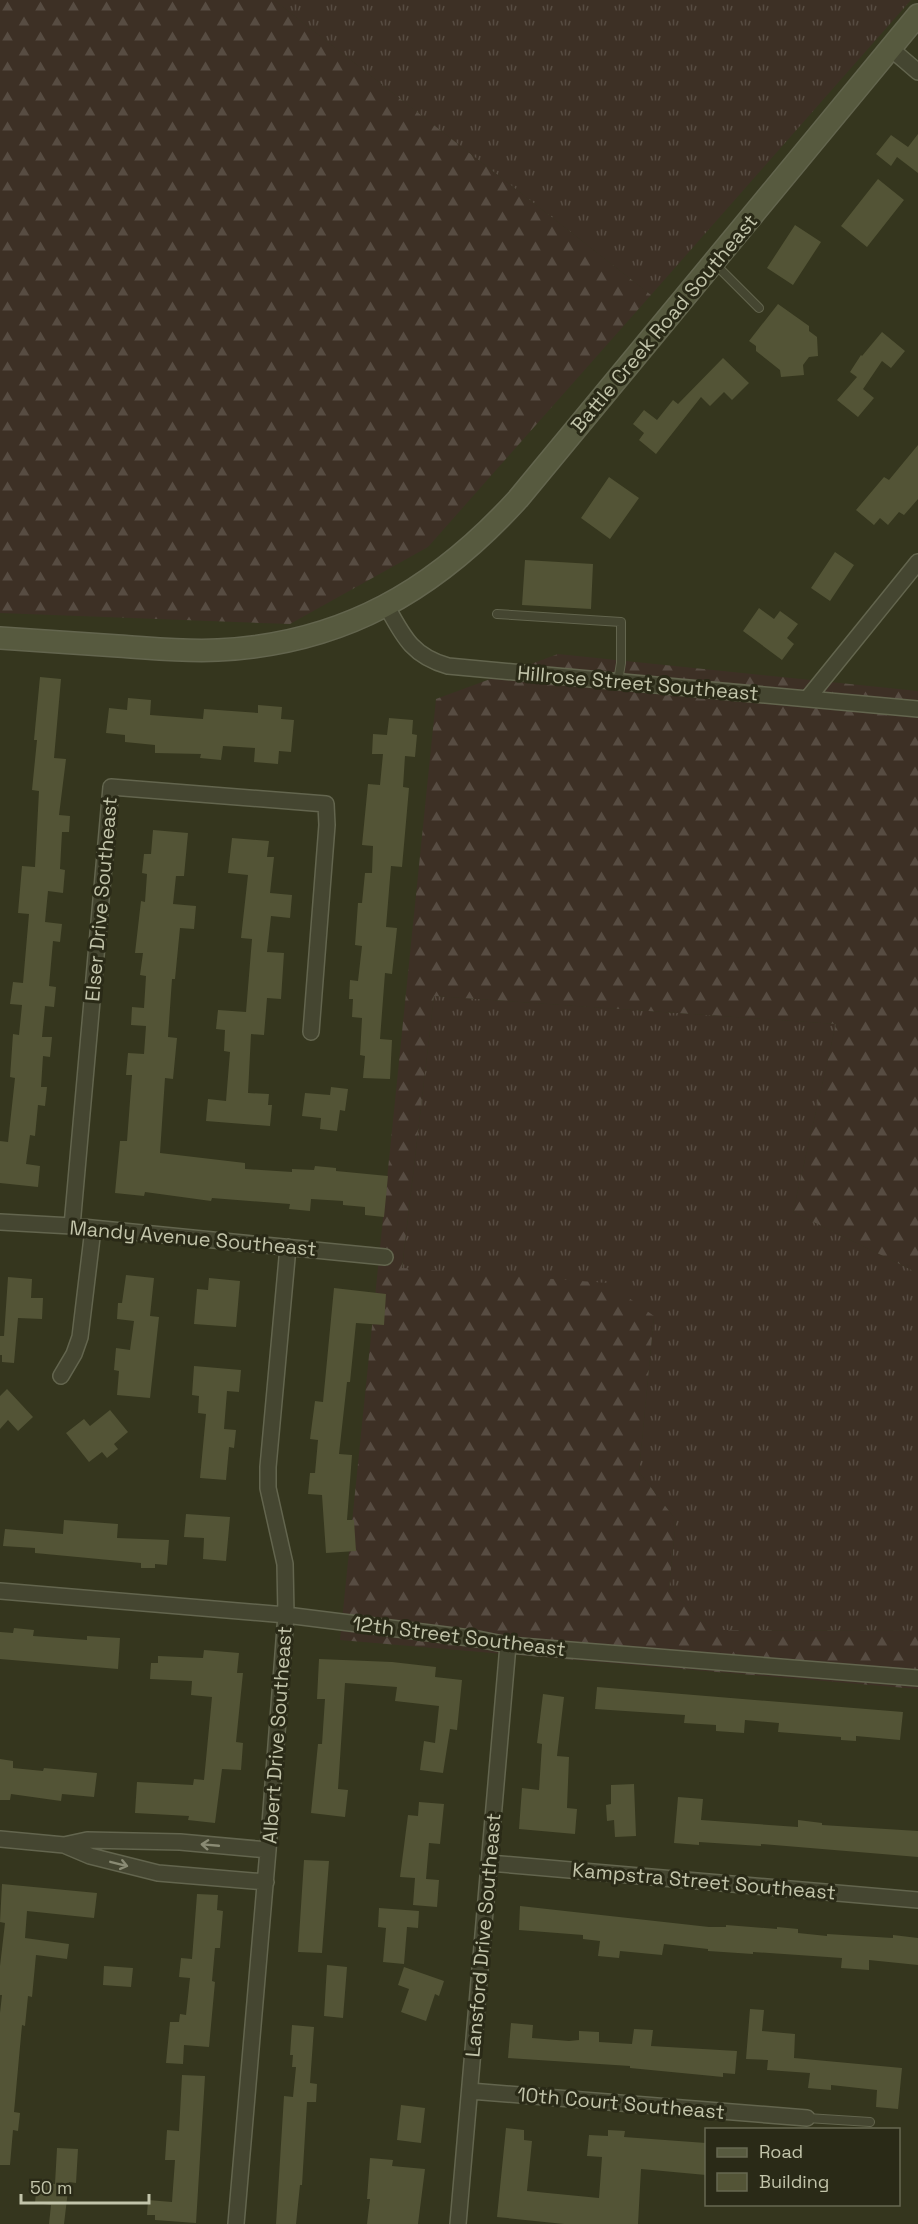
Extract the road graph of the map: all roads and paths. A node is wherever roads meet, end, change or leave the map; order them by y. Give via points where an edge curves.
1 (918, 15) edge
2 (890, 48) junction
3 (918, 72) edge
4 (714, 263) junction
5 (759, 308) dead end
6 (918, 562) edge
7 (386, 605) junction
8 (497, 614) dead end
9 (0, 638) edge
10 (618, 681) junction
11 (808, 698) junction
12 (918, 709) edge
13 (311, 1032) dead end
14 (0, 1222) edge
15 (72, 1226) junction
16 (93, 1229) junction
17 (288, 1247) junction
18 (385, 1257) dead end
19 (61, 1376) dead end
20 (0, 1591) edge
21 (286, 1615) junction
22 (508, 1645) junction
23 (918, 1678) edge
24 (0, 1839) edge
25 (64, 1845) junction
26 (268, 1850) junction
27 (489, 1863) junction
28 (266, 1882) junction
29 (918, 1900) edge
30 (470, 2091) junction
31 (807, 2118) joint
32 (870, 2122) dead end
33 (236, 2224) edge
34 (458, 2224) edge

1 - 2 main road, Battle Creek Road Southeast
2 - 3 street
2 - 4 main road, Battle Creek Road Southeast
4 - 5 lane
4 - 7 main road, Battle Creek Road Southeast via 489,531 444,570
6 - 11 street
7 - 9 main road, Battle Creek Road Southeast via 321,633 218,650
7 - 10 street, Hillrose Street Southeast via 411,647 432,662
8 - 10 lane via 621,621
10 - 11 street, Hillrose Street Southeast
11 - 12 street, Hillrose Street Southeast
13 - 15 street, Elser Drive Southeast via 326,804 111,787
14 - 15 street, Mandy Avenue Southeast
15 - 16 street, Mandy Avenue Southeast
16 - 17 street, Mandy Avenue Southeast
16 - 19 street via 80,1337
17 - 18 street, Mandy Avenue Southeast
17 - 21 street, Albert Drive Southeast via 268,1478 285,1564
20 - 21 street, 12th Street Southeast
21 - 22 street, 12th Street Southeast
21 - 26 street, Albert Drive Southeast
22 - 23 street, 12th Street Southeast
22 - 27 street, Lansford Drive Southeast
24 - 25 street
26 -> 25 street via 180,1842 87,1840
25 -> 28 street via 90,1856 158,1873
26 - 28 street, Albert Drive Southeast
27 - 29 street, Kampstra Street Southeast
27 - 30 street, Lansford Drive Southeast
28 - 33 street, Albert Drive Southeast
30 - 31 street, 10th Court Southeast
30 - 34 street, Lansford Drive Southeast
31 - 32 lane

